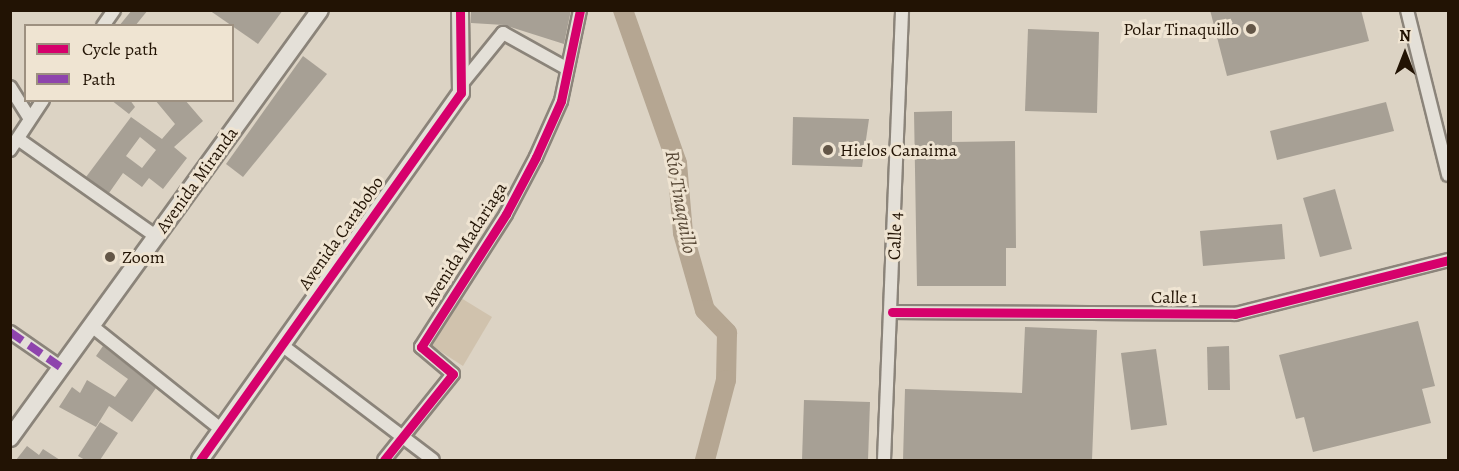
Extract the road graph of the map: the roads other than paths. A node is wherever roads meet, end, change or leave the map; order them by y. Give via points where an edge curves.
1 (114, 10) edge
2 (320, 10) edge
3 (460, 10) edge
4 (580, 10) edge
5 (902, 10) edge
6 (1407, 10) edge
7 (104, 24) edge
8 (566, 68) junction
9 (464, 81) junction
10 (10, 87) edge
11 (41, 102) edge
12 (29, 118) junction
13 (14, 144) edge
14 (1449, 175) edge
15 (157, 237) junction
16 (1449, 260) edge
17 (892, 312) junction
18 (93, 327) junction
19 (10, 332) edge
20 (283, 346) junction
21 (62, 368) junction
22 (222, 430) junction
23 (10, 438) edge
24 (402, 438) junction
25 (200, 460) edge
26 (384, 460) edge
27 (434, 460) edge
28 (884, 460) edge

1 - 7 street
2 - 15 street, Avenida Miranda
3 - 9 street
4 - 8 street, Avenida Madariaga
5 - 17 street, Calle 4
6 - 14 street
8 - 9 street via 503,33
8 - 24 street, Avenida Madariaga via 561,101 511,204 421,347 453,374
9 - 20 street, Avenida Carabobo
10 - 12 street
11 - 12 street
12 - 13 street
13 - 15 street
15 - 18 street, Avenida Miranda
16 - 17 street, Calle 1 via 1235,314
17 - 28 street, Calle 4
18 - 21 street, Avenida Miranda
18 - 22 street
19 - 21 street
20 - 22 street, Avenida Carabobo
20 - 24 street
21 - 23 street, Avenida Miranda
22 - 25 street, Avenida Carabobo
24 - 26 street, Avenida Madariaga
24 - 27 street

